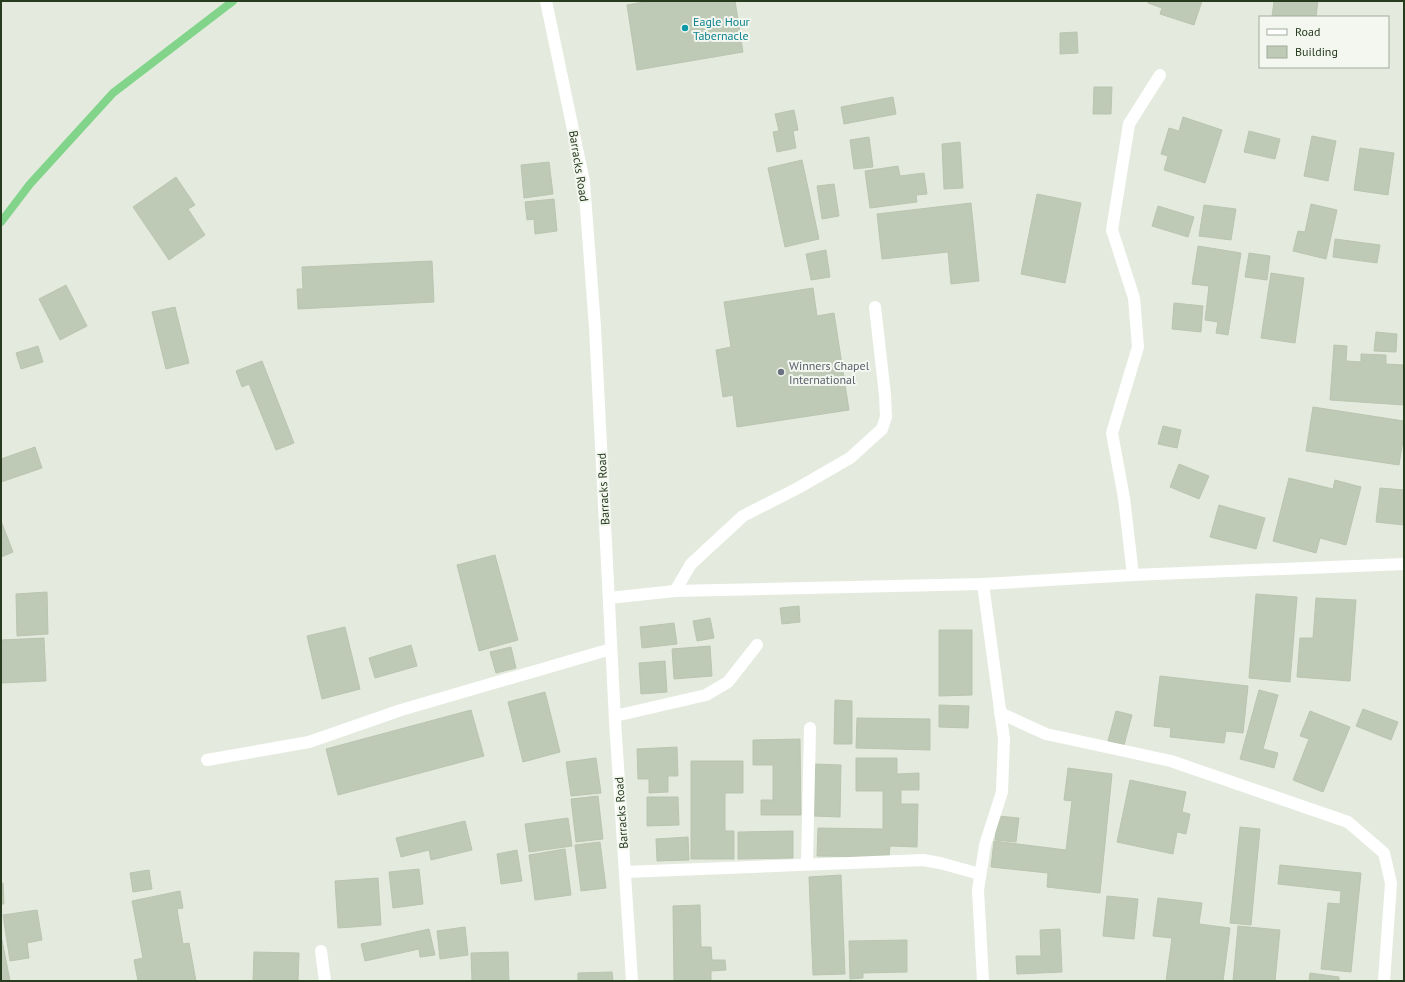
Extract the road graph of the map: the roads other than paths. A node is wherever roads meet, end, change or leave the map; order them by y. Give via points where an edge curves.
1 (546, 1) edge
2 (1160, 75) dead end
3 (875, 307) dead end
4 (1404, 564) edge
5 (1133, 575) junction
6 (983, 584) junction
7 (675, 591) junction
8 (609, 598) junction
9 (757, 645) dead end
10 (611, 649) junction
11 (1000, 713) junction
12 (615, 716) junction
13 (810, 728) dead end
14 (207, 760) dead end
15 (807, 864) junction
16 (624, 872) junction
17 (980, 874) junction
18 (320, 951) dead end
19 (325, 981) edge
20 (632, 981) edge
21 (983, 981) edge
22 (1384, 981) edge

1 - 8 street, Barracks Road via 584,182 595,327
2 - 5 street via 1128,124 1112,230 1134,298 1138,346 1112,433 1124,498
3 - 7 street via 886,395 886,417 882,430 850,458 743,516 691,564
4 - 5 street
5 - 6 street
6 - 7 street
6 - 11 street
7 - 8 street
8 - 10 street, Barracks Road
9 - 12 street via 728,682 706,695
10 - 12 street, Barracks Road
10 - 14 street via 401,710 309,742
11 - 17 street via 1004,739 1002,792 984,845
11 - 22 street via 1046,734 1171,761 1348,822 1384,853 1391,883
12 - 16 street, Barracks Road
13 - 15 street
15 - 16 street
15 - 17 street via 923,860 940,862
16 - 20 street, Barracks Road
17 - 21 street via 978,890
18 - 19 street

